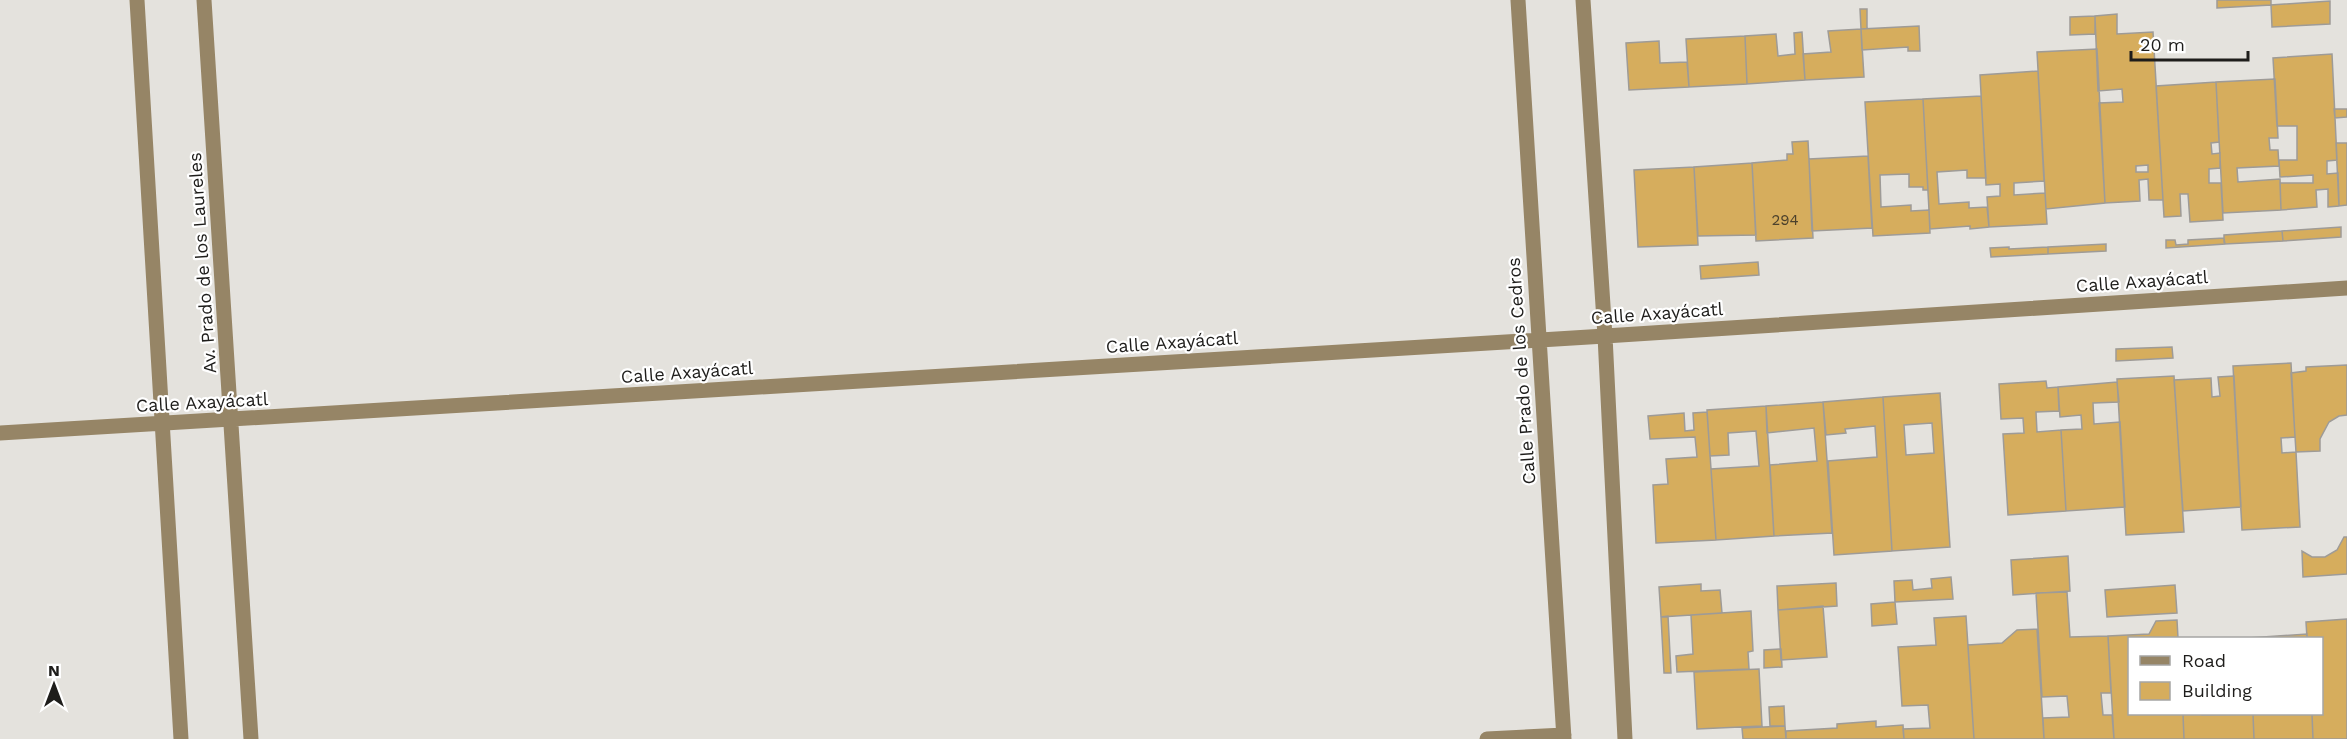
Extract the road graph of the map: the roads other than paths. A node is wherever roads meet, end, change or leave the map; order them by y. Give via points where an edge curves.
1 (137, 0) edge
2 (204, 0) edge
3 (1518, 0) edge
4 (1583, 0) edge
5 (2347, 288) edge
6 (1605, 336) junction
7 (1538, 339) junction
8 (232, 420) junction
9 (162, 424) junction
10 (0, 433) edge
11 (1564, 737) edge
12 (181, 739) edge
13 (251, 739) edge
14 (1487, 739) edge
15 (1625, 739) edge

1 - 9 street
2 - 8 street, Av. Prado de los Laureles
3 - 7 street, Calle Prado de los Cedros
4 - 6 street
5 - 6 street, Calle Axayácatl
6 - 7 street, Calle Axayácatl
6 - 15 street
7 - 8 street, Calle Axayácatl
7 - 11 street, Calle Prado de los Cedros
8 - 9 street, Calle Axayácatl
8 - 13 street, Av. Prado de los Laureles
9 - 10 street, Calle Axayácatl
9 - 12 street
11 - 14 street

